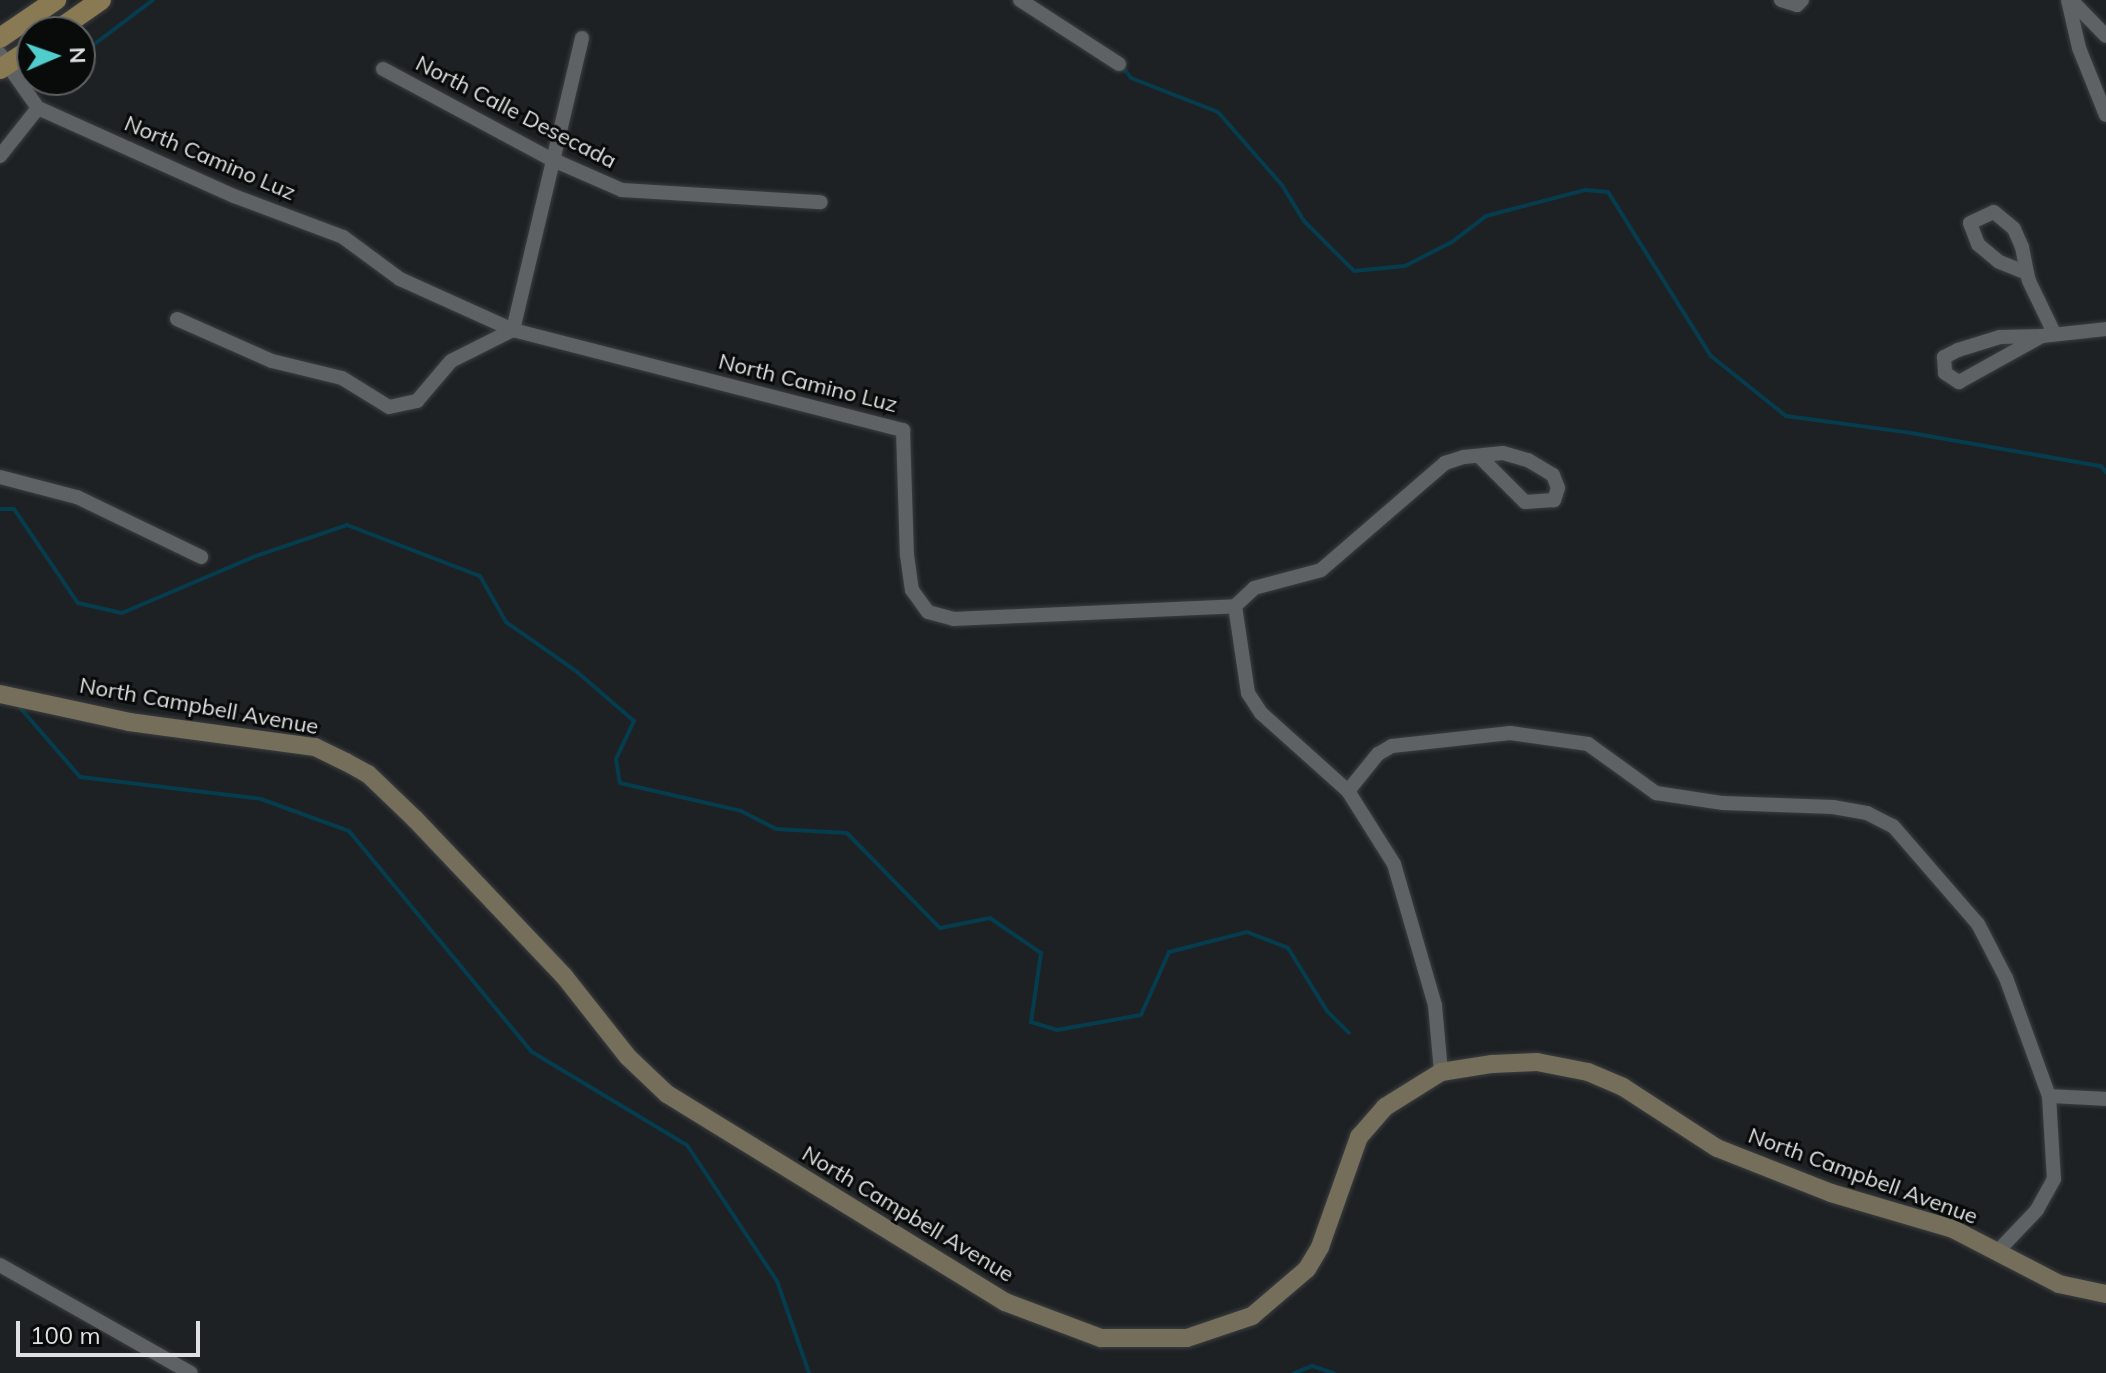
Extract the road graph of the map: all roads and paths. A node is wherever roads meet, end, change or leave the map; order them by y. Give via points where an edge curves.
1 (56, 0) edge
2 (101, 0) edge
3 (1020, 0) edge
4 (1781, 0) edge
5 (1802, 0) edge
6 (2070, 0) edge
7 (78, 16) edge
8 (2106, 36) edge
9 (0, 38) edge
10 (582, 38) dead end
11 (2, 63) edge
12 (1119, 64) dead end
13 (383, 69) dead end
14 (38, 108) junction
15 (2106, 115) edge
16 (0, 156) edge
17 (551, 159) junction
18 (821, 202) dead end
19 (2027, 273) junction
20 (177, 319) dead end
21 (513, 330) junction
22 (2104, 333) edge
23 (2048, 334) junction
24 (1480, 457) junction
25 (0, 477) edge
26 (201, 557) dead end
27 (1235, 606) junction
28 (5, 695) edge
29 (1348, 791) junction
30 (1441, 1072) junction
31 (2049, 1096) junction
32 (2106, 1099) edge
33 (1997, 1252) junction
34 (0, 1265) edge
35 (2106, 1294) edge
36 (191, 1373) edge

1 - 9 main road
2 - 7 main road
3 - 12 street
4 - 5 street via 1797,5
6 - 8 street
6 - 15 street via 2079,48
10 - 17 street
11 - 14 street, North Camino Luz
13 - 17 street, North Calle Desecada
14 - 16 street
14 - 21 street, North Camino Luz via 234,196 343,237 400,279
17 - 18 street, North Calle Desecada via 622,190
17 - 21 street
19 - 19 street via 2022,247 2002,215 1986,212 1970,223 1978,244 1998,261
19 - 23 street
20 - 21 street via 272,361 342,378 374,400 402,408 417,401 451,361
21 - 27 street, North Camino Luz via 903,430 912,590 928,612 939,617
22 - 23 street
23 - 23 street via 2000,337 1958,350 1944,357 1945,373 1959,382
24 - 24 street via 1525,502 1554,500 1558,488 1545,468 1503,453
24 - 27 street via 1445,463 1425,476 1321,570 1254,588
25 - 26 street via 77,497
27 - 29 street via 1248,693 1261,713
28 - 30 main road, North Campbell Avenue via 129,722 315,747 368,774 564,976 628,1057 667,1094 1005,1302 1101,1338 1187,1338 1252,1316 1307,1269 1320,1247 1359,1137 1404,1091
29 - 30 street via 1383,841 1406,898 1435,1005
29 - 31 street via 1378,754 1392,746 1510,733 1588,744 1656,793 1723,803 1833,807 1881,818 1978,924 2006,978
30 - 33 main road, North Campbell Avenue via 1537,1062 1588,1072 1623,1087 1717,1148 1831,1193 1953,1229
31 - 32 street
31 - 33 street via 2054,1179 2037,1210
33 - 35 main road, North Campbell Avenue via 2059,1284
34 - 36 street

